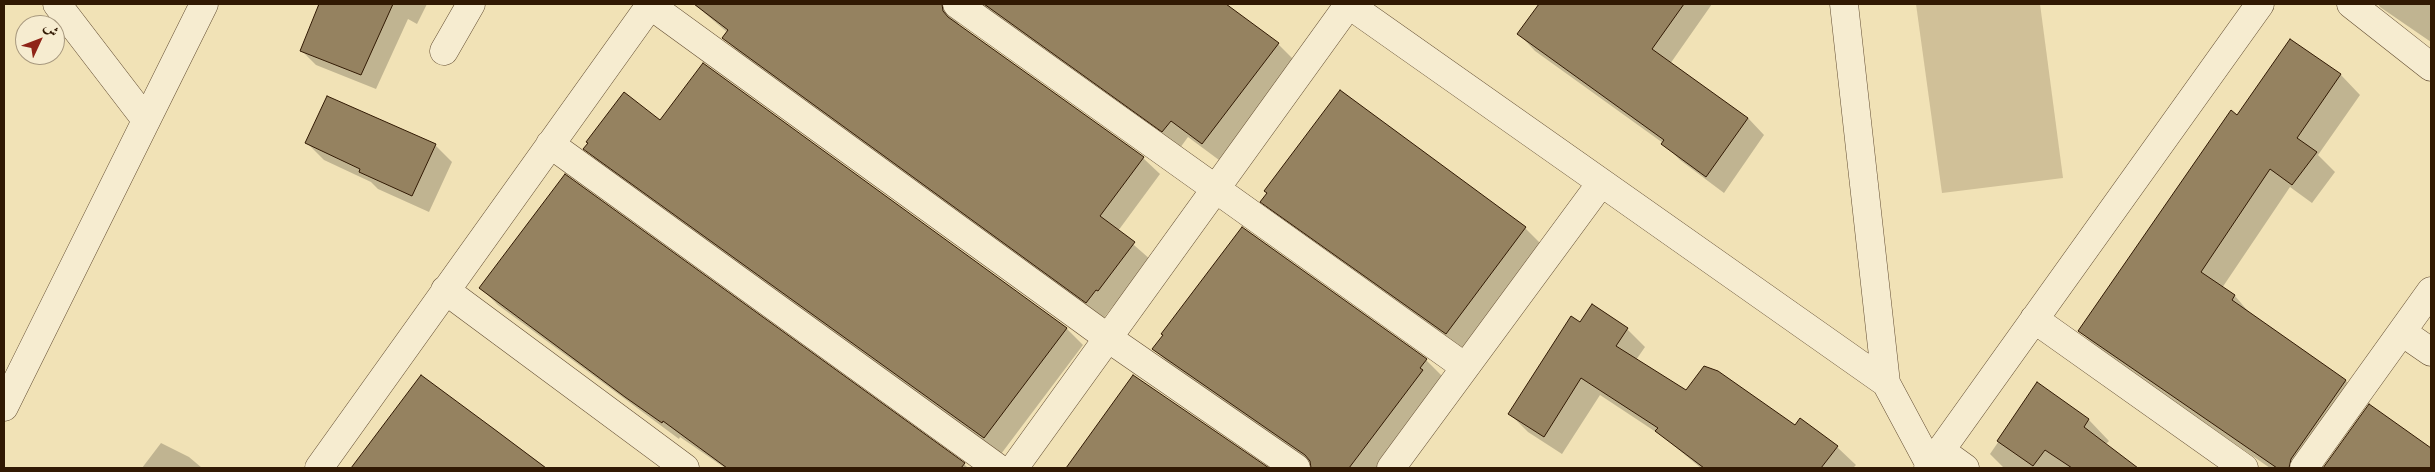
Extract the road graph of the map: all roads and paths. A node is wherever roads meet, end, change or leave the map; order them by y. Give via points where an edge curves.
1 (57, 4) edge
2 (204, 4) edge
3 (471, 4) edge
4 (651, 4) edge
5 (957, 4) edge
6 (1348, 4) edge
7 (1844, 4) edge
8 (2260, 4) edge
9 (2351, 4) edge
10 (444, 51) dead end
11 (2431, 67) edge
12 (146, 120) junction
13 (550, 144) junction
14 (1601, 183) junction
15 (1216, 188) junction
16 (445, 290) junction
17 (2431, 291) edge
18 (2034, 319) junction
19 (2402, 332) junction
20 (1108, 338) junction
21 (2431, 352) edge
22 (1465, 367) junction
23 (1886, 383) junction
24 (4, 408) edge
25 (1932, 461) edge
26 (319, 468) edge
27 (685, 468) edge
28 (998, 468) edge
29 (1014, 468) edge
30 (1296, 468) edge
31 (1391, 468) edge
32 (1965, 468) edge
33 (2244, 468) edge
34 (2304, 468) edge

1 - 12 street
2 - 12 street
3 - 10 street
4 - 13 street
4 - 20 street
5 - 15 street
6 - 14 street
6 - 15 street
7 - 23 street
8 - 18 street
9 - 11 street
12 - 24 street
13 - 16 street
13 - 28 street
14 - 22 street
14 - 23 street
15 - 20 street
15 - 22 street
16 - 26 street
16 - 27 street
17 - 19 street
18 - 25 street
18 - 33 street
19 - 21 street
19 - 34 street
20 - 29 street
20 - 30 street
22 - 31 street
23 - 25 street
25 - 32 street

